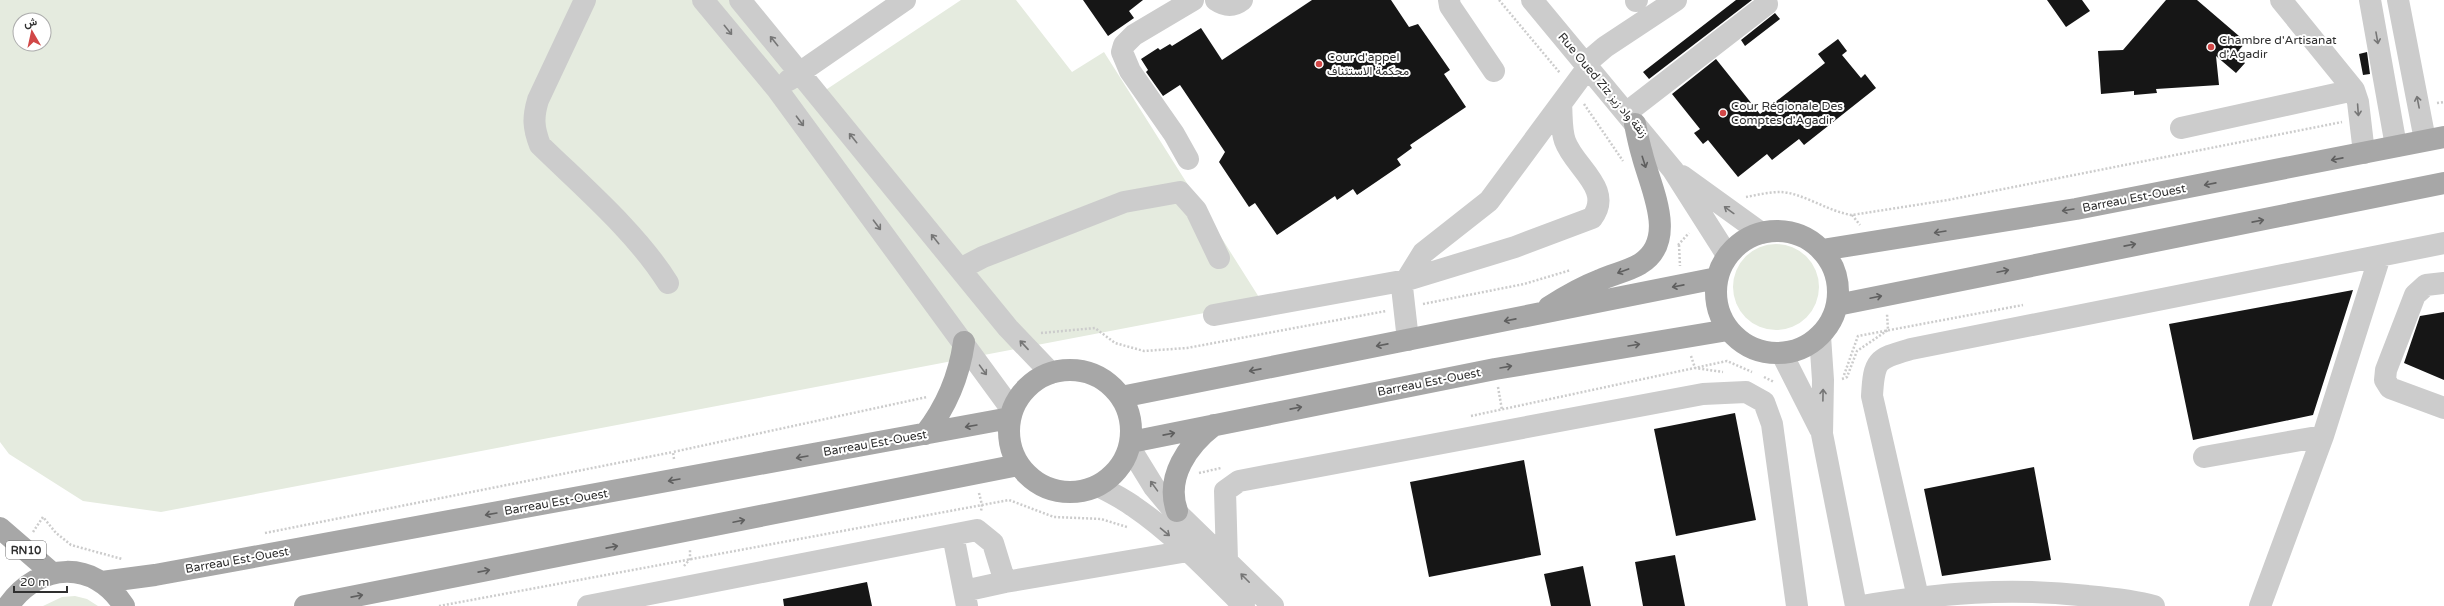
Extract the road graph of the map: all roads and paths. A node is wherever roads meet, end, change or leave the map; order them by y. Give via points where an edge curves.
1 (585, 0) edge
2 (703, 0) edge
3 (740, 0) edge
4 (905, 0) edge
5 (1193, 0) edge
6 (1216, 0) edge
7 (1242, 0) edge
8 (1448, 0) edge
9 (1532, 0) edge
10 (1676, 0) edge
11 (2281, 0) edge
12 (2370, 0) edge
13 (2398, 0) edge
14 (1767, 4) dead end
15 (1587, 65) junction
16 (799, 71) junction
17 (1494, 71) dead end
18 (777, 89) junction
19 (2354, 90) junction
20 (2444, 102) edge
21 (1561, 104) junction
22 (2418, 106) junction
23 (1630, 118) junction
24 (2359, 119) junction
25 (2181, 128) dead end
26 (2435, 138) edge
27 (2396, 146) junction
28 (2364, 153) junction
29 (1188, 159) dead end
30 (1673, 170) junction
31 (2444, 183) edge
32 (1721, 204) junction
33 (1761, 233) junction
34 (2444, 243) edge
35 (1822, 250) junction
36 (1727, 255) junction
37 (2380, 256) junction
38 (1219, 258) dead end
39 (960, 269) junction
40 (1717, 278) junction
41 (1407, 280) junction
42 (2444, 282) edge
43 (668, 283) dead end
44 (1885, 295) junction
45 (1838, 305) junction
46 (1214, 315) dead end
47 (1534, 316) junction
48 (1728, 330) junction
49 (1820, 336) junction
50 (1685, 337) junction
51 (1408, 340) junction
52 (964, 342) junction
53 (1782, 354) junction
54 (1496, 369) junction
55 (1051, 373) junction
56 (1725, 373) dead end
57 (1823, 386) junction
58 (951, 391) junction
59 (1121, 397) junction
60 (2444, 408) edge
61 (1011, 414) junction
62 (1214, 426) junction
63 (1506, 431) junction
64 (925, 434) junction
65 (1822, 434) junction
66 (2323, 436) junction
67 (1130, 445) junction
68 (673, 452) junction
69 (2204, 457) dead end
70 (1018, 465) junction
71 (973, 474) junction
72 (679, 479) junction
73 (1098, 486) junction
74 (1177, 510) junction
75 (0, 528) edge
76 (977, 530) junction
77 (688, 532) junction
78 (263, 533) dead end
79 (952, 535) junction
80 (22, 547) junction
81 (1188, 551) junction
82 (1227, 560) junction
83 (680, 570) dead end
84 (52, 573) junction
85 (137, 578) junction
86 (102, 582) junction
87 (1005, 582) junction
88 (658, 599) edge
89 (965, 599) edge
90 (2067, 600) edge
91 (1919, 601) edge
92 (8, 606) edge
93 (124, 606) edge
94 (305, 606) edge
95 (588, 606) edge
96 (1244, 606) edge
97 (1272, 606) edge
98 (1797, 606) edge
99 (1856, 606) edge
100 (1862, 606) edge
101 (2154, 606) edge
102 (2260, 606) edge

1 - 43 street via 538,100 534,128 540,145 656,263
2 -> 18 street
16 -> 3 street
4 - 16 street
5 - 29 street via 1134,35 1124,45 1122,52 1130,71 1174,134
6 - 7 street via 1228,6
8 - 17 street
9 - 15 street, Rue Oued Ziz زنقة واد زيز
10 - 15 street via 1605,47
11 - 19 street
12 -> 27 street
22 -> 13 street
14 - 23 street
15 - 21 street
15 - 23 street, Rue Oued Ziz زنقة واد زيز
16 - 18 street
39 -> 16 street
18 -> 52 street
19 -> 24 street
19 - 25 street
20 - 22 path
21 - 41 street via 1489,201 1423,253
21 - 41 street via 1565,141 1600,194 1598,210 1592,218 1515,247
22 - 26 street
23 - 30 street, Rue Oued Ziz زنقة واد زيز
23 -> 47 main road via 1661,224 1658,240 1649,258 1628,270 1586,286
24 - 28 street
24 - 32 path via 1948,200 1852,215 1838,213 1820,204 1781,192
26 - 27 main road, Barreau Est-Ouest
27 - 28 main road, Barreau Est-Ouest
28 -> 35 main road, Barreau Est-Ouest via 2076,209
30 - 32 street, Rue Oued Ziz زنقة واد زيز
30 - 36 street, Rue Oued Ziz زنقة واد زيز
44 -> 31 main road
33 -> 32 street, Rue Oued Ziz زنقة واد زيز
33 - 35 main road via 1781,231 1797,234
33 - 36 main road via 1742,241
34 - 37 street
35 - 45 main road via 1833,266 1839,286
36 - 40 main road
37 - 66 street
37 - 91 street via 1911,349 1887,356 1879,362 1874,371 1872,396
38 - 39 street via 1196,210 1180,192 1124,202 983,257
55 -> 39 street via 1008,328
40 -> 47 main road
40 - 48 main road via 1716,305
41 - 46 street
41 - 51 street via 1402,287
42 - 60 street via 2426,285 2415,295 2386,370 2385,380 2390,388
45 -> 44 main road
44 - 57 path via 1888,330 1857,351 1848,377
45 - 49 main road via 1831,322
47 -> 51 main road
48 - 50 main road, Barreau Est-Ouest
48 - 53 main road via 1755,349
49 - 53 main road via 1803,348
49 - 57 street
54 -> 50 main road, Barreau Est-Ouest
50 - 56 path via 1694,368
51 -> 59 main road
52 - 58 main road
52 -> 61 street
53 - 65 street
62 -> 54 main road, Barreau Est-Ouest
54 - 63 path
55 - 59 main road via 1083,371 1098,376
55 - 61 main road via 1034,381 1021,394
65 -> 57 street
58 - 64 main road
58 - 68 path
59 - 67 main road via 1132,426
61 -> 64 main road, Barreau Est-Ouest
61 - 70 main road via 1009,442
67 -> 62 main road, Barreau Est-Ouest
62 - 74 main road via 1192,445 1180,465 1173,500
63 - 82 street via 1239,481 1225,491
63 - 98 street via 1703,394 1746,392 1757,396 1764,402 1772,424
64 -> 72 main road, Barreau Est-Ouest
65 - 99 street
66 - 69 street
66 - 102 street
67 - 73 main road via 1123,463 1112,476
74 -> 67 street via 1169,505 1154,486
68 - 72 path
68 - 78 path
70 - 71 main road
70 - 73 main road via 1030,478 1045,488 1081,492
71 - 76 path via 982,505
77 -> 71 main road
72 -> 85 main road, Barreau Est-Ouest
73 -> 81 street via 1132,506
74 - 82 street via 1206,542
75 - 80 main road, RN10
76 - 79 street
76 - 87 street via 993,543
77 - 83 path via 690,559
94 -> 77 main road
79 - 88 street
79 - 89 street
80 - 84 main road, RN10
80 - 85 path via 43,517 70,545 134,562
81 - 87 street
81 - 96 street
97 -> 82 street
84 - 86 main road, RN10 via 70,572
84 - 92 main road, RN10 via 34,580 18,592
85 - 86 main road, Barreau Est-Ouest
86 - 93 main road, RN10 via 117,595
87 - 89 street
88 - 95 street
90 - 91 street via 1998,591
90 - 101 street
91 - 100 street

